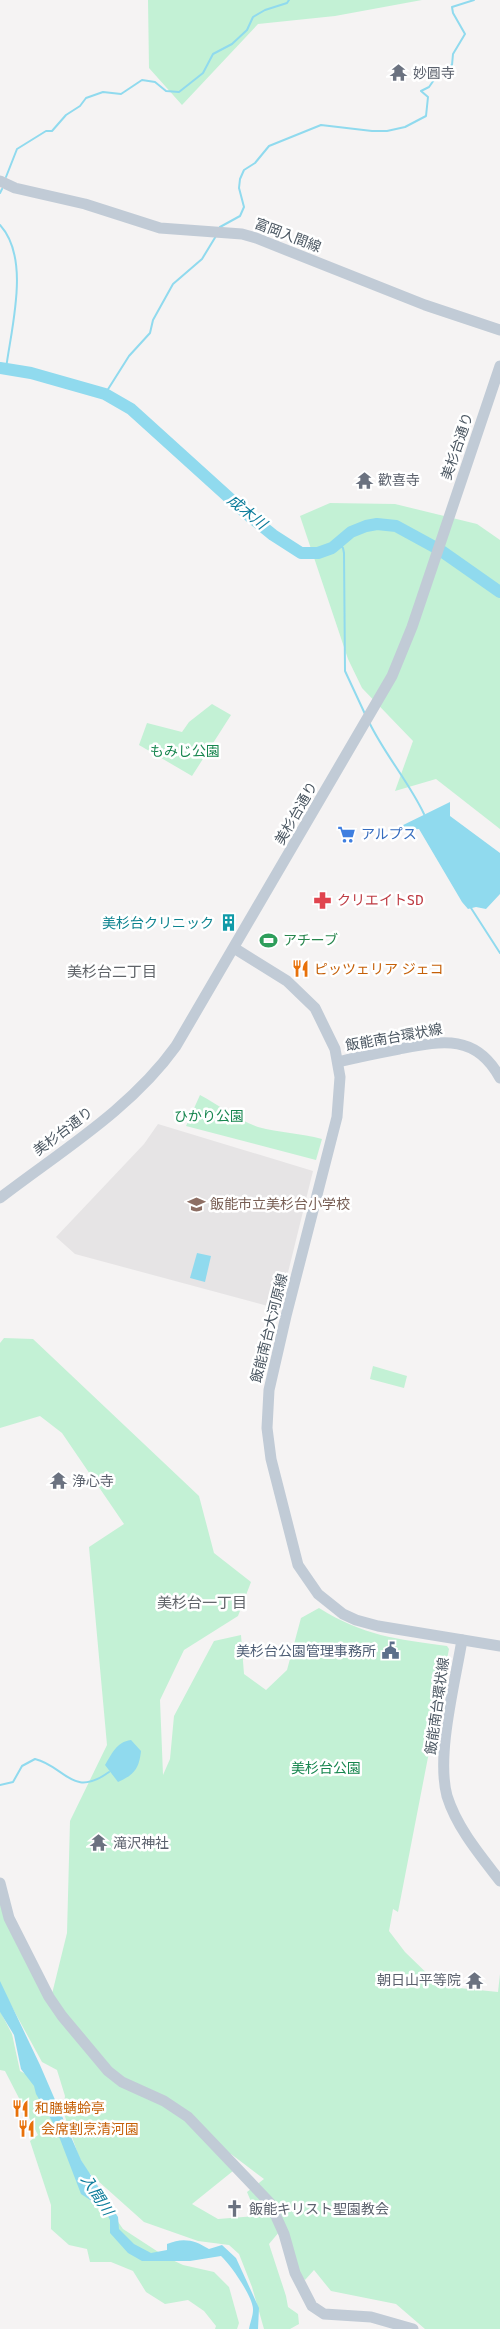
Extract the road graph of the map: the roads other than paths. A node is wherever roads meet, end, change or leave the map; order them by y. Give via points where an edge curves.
1 (0, 181) edge
2 (500, 330) edge
3 (500, 366) edge
4 (234, 948) junction
5 (338, 1062) junction
6 (500, 1078) edge
7 (0, 1198) edge
8 (462, 1640) junction
9 (500, 1646) edge
10 (500, 1881) edge
11 (0, 1883) edge
12 (413, 2329) edge

1 - 2 street, 富岡入間線 via 160,228 256,238 425,305
3 - 4 street, 美杉台通り via 404,649 378,702
4 - 5 street, 飯能南台大河原線 via 280,976 306,998 321,1019
4 - 7 street, 美杉台通り via 176,1046 149,1080
5 - 6 street, 飯能南台環状線 via 427,1044 454,1042 476,1050
5 - 8 street, 飯能南台大河原線 via 337,1118 268,1390 267,1428 271,1459 295,1556 318,1594 343,1614 361,1622
8 - 9 street, 飯能南台大河原線
8 - 10 street, 飯能南台環状線 via 446,1737 444,1770 447,1796 474,1847
11 - 12 street via 9,1918 62,2016 112,2075 188,2117 270,2203 284,2234 294,2274 312,2306 324,2314 371,2317

